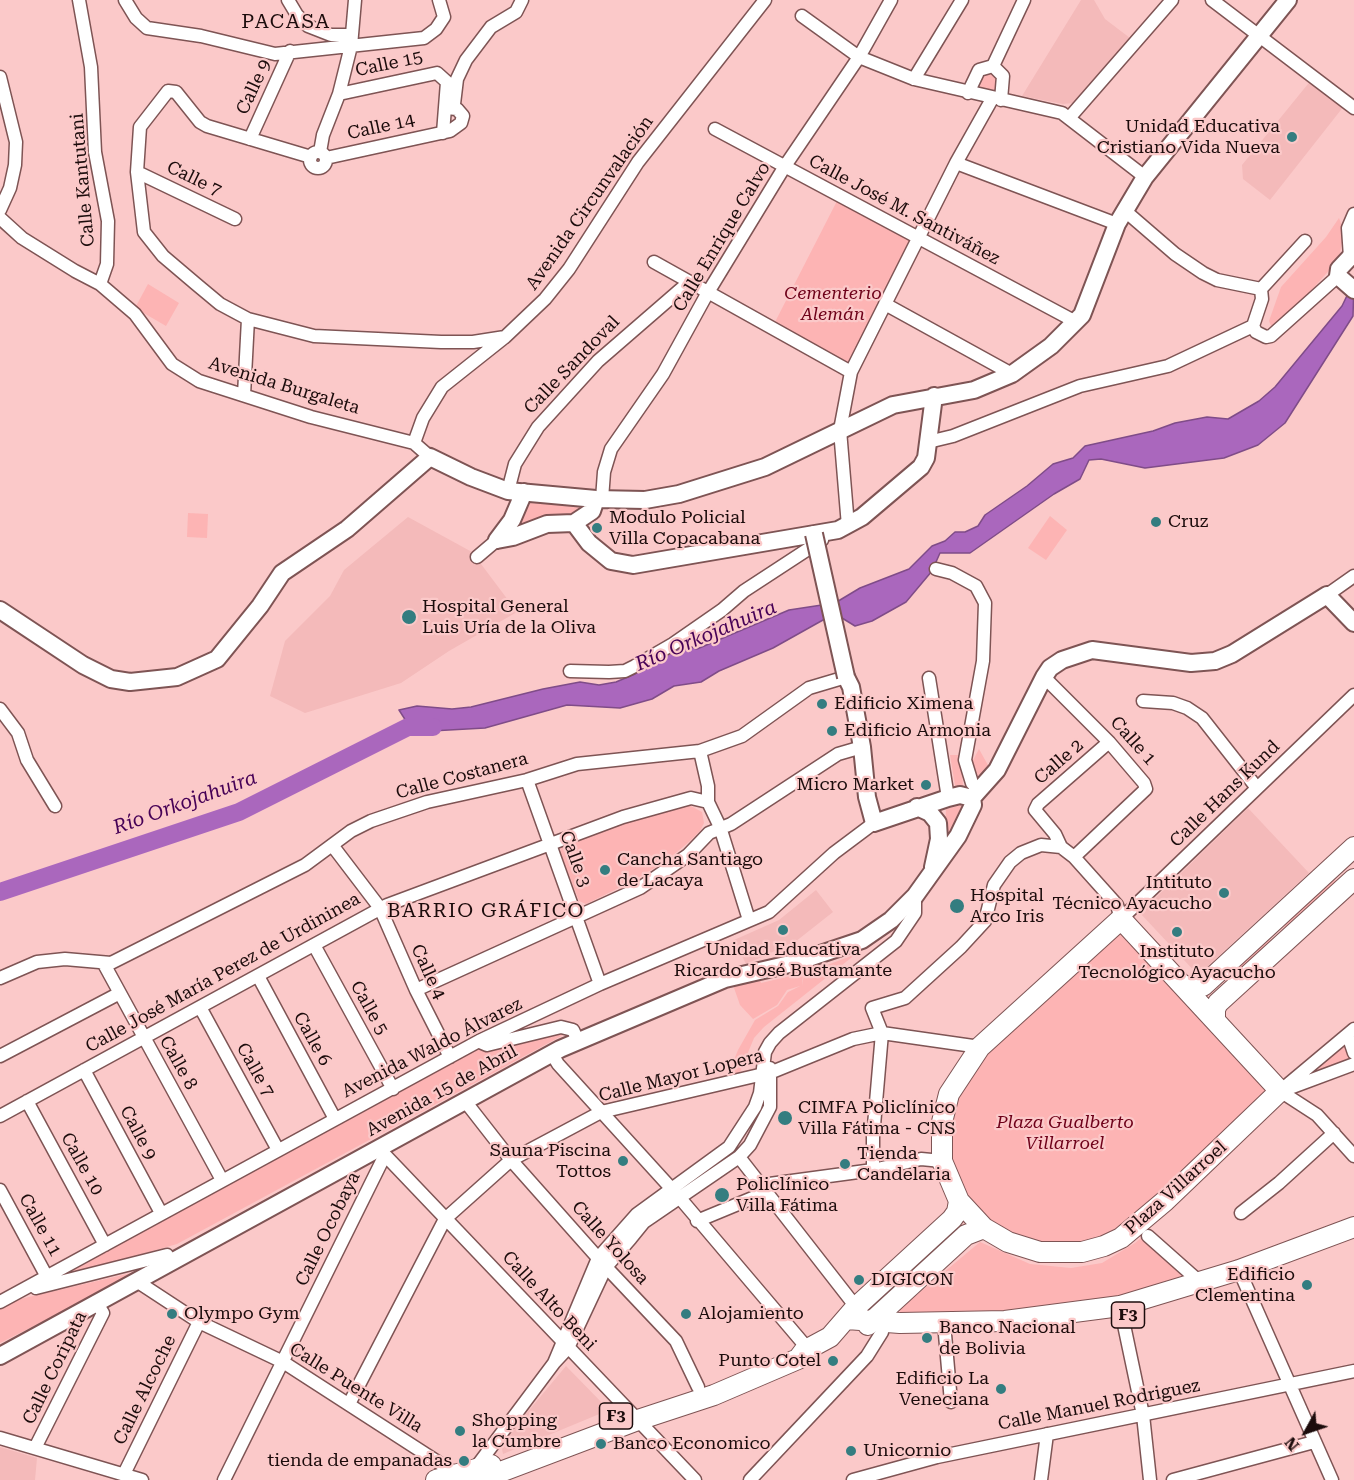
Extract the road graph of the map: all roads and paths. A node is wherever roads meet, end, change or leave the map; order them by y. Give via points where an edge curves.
1 (79, 0) edge
2 (125, 0) edge
3 (288, 0) edge
4 (355, 0) edge
5 (439, 0) edge
6 (522, 0) edge
7 (765, 0) edge
8 (891, 0) edge
9 (962, 0) edge
10 (1024, 0) edge
11 (1173, 0) edge
12 (1212, 0) edge
13 (1288, 0) edge
14 (802, 16) dead end
15 (1260, 36) junction
16 (351, 41) junction
17 (290, 51) junction
18 (859, 57) junction
19 (993, 66) junction
20 (0, 77) edge
21 (914, 79) junction
22 (968, 93) junction
23 (339, 94) junction
24 (997, 99) junction
25 (449, 108) junction
26 (1354, 108) edge
27 (1070, 117) junction
28 (714, 129) dead end
29 (443, 133) junction
30 (250, 139) junction
31 (319, 155) junction
32 (956, 163) junction
33 (785, 166) junction
34 (137, 172) junction
35 (1145, 177) junction
36 (0, 210) edge
37 (1354, 214) edge
38 (1120, 217) junction
39 (0, 218) edge
40 (235, 219) dead end
41 (918, 240) junction
42 (1305, 241) dead end
43 (1352, 255) edge
44 (654, 262) dead end
45 (688, 283) junction
46 (100, 284) junction
47 (1347, 284) edge
48 (1261, 289) junction
49 (706, 294) junction
50 (885, 304) junction
51 (248, 319) junction
52 (1076, 322) junction
53 (1253, 326) junction
54 (505, 337) junction
55 (851, 372) junction
56 (1012, 374) junction
57 (243, 395) junction
58 (934, 396) junction
59 (840, 430) junction
60 (928, 442) junction
61 (414, 443) junction
62 (430, 457) junction
63 (516, 491) junction
64 (599, 499) junction
65 (574, 523) junction
66 (843, 528) junction
67 (814, 534) junction
68 (498, 540) junction
69 (477, 558) dead end
70 (936, 570) dead end
71 (1354, 576) edge
72 (1327, 595) junction
73 (0, 609) edge
74 (1354, 623) edge
75 (570, 671) dead end
76 (846, 677) junction
77 (1044, 677) junction
78 (929, 678) dead end
79 (1354, 695) edge
80 (1143, 701) dead end
81 (0, 709) edge
82 (1109, 742) junction
83 (862, 747) junction
84 (700, 751) junction
85 (527, 780) junction
86 (1257, 788) junction
87 (976, 794) junction
88 (948, 798) junction
89 (708, 802) junction
90 (56, 806) dead end
91 (917, 807) junction
92 (874, 823) junction
93 (720, 827) junction
94 (550, 844) junction
95 (332, 845) junction
96 (1061, 847) junction
97 (1354, 847) edge
98 (1074, 857) junction
99 (933, 868) junction
100 (1354, 879) edge
101 (915, 896) junction
102 (380, 908) junction
103 (577, 916) junction
104 (1121, 919) junction
105 (749, 920) junction
106 (315, 945) junction
107 (104, 964) junction
108 (258, 976) junction
109 (0, 978) edge
110 (600, 984) junction
111 (1185, 987) junction
112 (416, 990) junction
113 (118, 994) junction
114 (200, 1007) junction
115 (1215, 1020) junction
116 (1351, 1032) edge
117 (882, 1033) junction
118 (143, 1037) junction
119 (479, 1041) junction
120 (578, 1041) junction
121 (980, 1047) junction
122 (1354, 1053) edge
123 (552, 1054) junction
124 (0, 1056) edge
125 (450, 1057) junction
126 (1354, 1064) edge
127 (84, 1070) junction
128 (766, 1074) junction
129 (393, 1089) junction
130 (1280, 1091) junction
131 (27, 1101) junction
132 (465, 1101) junction
133 (601, 1112) junction
134 (0, 1116) edge
135 (335, 1119) junction
136 (1334, 1133) junction
137 (278, 1150) junction
138 (380, 1152) junction
139 (739, 1156) junction
140 (1354, 1156) edge
141 (511, 1160) junction
142 (942, 1161) junction
143 (873, 1170) junction
144 (222, 1180) junction
145 (765, 1188) junction
146 (0, 1190) edge
147 (674, 1193) junction
148 (959, 1201) junction
149 (161, 1213) junction
150 (1241, 1213) dead end
151 (445, 1219) junction
152 (697, 1221) junction
153 (1354, 1227) edge
154 (984, 1228) junction
155 (1148, 1236) dead end
156 (1354, 1240) edge
157 (105, 1245) junction
158 (909, 1258) junction
159 (171, 1262) junction
160 (602, 1262) junction
161 (924, 1273) junction
162 (1241, 1276) junction
163 (47, 1277) junction
164 (138, 1282) junction
165 (1201, 1283) junction
166 (18, 1292) junction
167 (0, 1302) edge
168 (97, 1303) junction
169 (1121, 1312) junction
170 (870, 1320) junction
171 (199, 1322) junction
172 (945, 1328) junction
173 (565, 1344) junction
174 (806, 1350) junction
175 (0, 1356) edge
176 (283, 1362) junction
177 (1354, 1371) edge
178 (1290, 1385) junction
179 (698, 1387) junction
180 (951, 1402) dead end
181 (349, 1404) junction
182 (1143, 1415) junction
183 (634, 1416) junction
184 (1047, 1434) junction
185 (0, 1438) edge
186 (1314, 1442) junction
187 (35, 1449) junction
188 (124, 1474) junction
189 (471, 1477) edge
190 (142, 1480) edge
191 (224, 1480) edge
192 (435, 1480) edge
193 (695, 1480) edge
194 (750, 1480) edge
195 (853, 1480) edge
196 (1041, 1480) edge
197 (1150, 1480) edge
198 (1173, 1480) edge
199 (1332, 1480) edge

1 - 46 street, Calle Kantutani via 91,67 95,152 108,221 107,264
2 - 17 street via 147,28 275,54
3 - 16 street via 308,26
4 - 16 street
5 - 16 street via 444,17 424,38
6 - 25 street via 516,12 491,27 466,60
7 - 54 street, Avenida Circunvalación via 638,162 569,269 530,315
8 - 18 street, Calle Enrique Calvo
9 - 21 street
10 - 19 street
11 - 27 street
12 - 15 street
13 - 15 main road
14 - 18 street
15 - 26 street
15 - 35 main road
16 - 17 street
16 - 23 street
17 - 30 street, Calle 9
18 - 21 street
18 - 33 street, Calle Enrique Calvo
19 - 22 street via 979,70
19 - 24 street via 1004,76
20 - 36 street via 16,142 10,188
21 - 22 street
22 - 24 street
23 - 25 street, Calle 15 via 432,73 445,78
23 - 31 street
24 - 27 street
24 - 32 street
25 - 29 street
25 - 29 street via 460,110 463,120
27 - 35 street
28 - 33 street, Calle José M. Santiváñez
29 - 31 street, Calle 14
30 - 31 street
30 - 34 street via 200,122 172,90 165,93 140,127
32 - 38 street
32 - 41 street
33 - 41 street, Calle José M. Santiváñez
33 - 49 street, Calle Enrique Calvo
34 - 40 street, Calle 7
34 - 51 street via 141,219 152,245 220,304
35 - 38 main road
37 - 43 street via 1348,228
38 - 48 street via 1203,273 1217,280
38 - 52 main road via 1089,302
39 - 46 street, Avenida Burgaleta via 38,249
41 - 50 street
41 - 52 street, Calle José M. Santiváñez
42 - 48 street
43 - 47 main road via 1339,269
44 - 45 street
45 - 49 street
45 - 63 street, Calle Sandoval via 614,346 543,421 515,464
46 - 57 street, Avenida Burgaleta via 135,314 172,364 199,381
47 - 53 street via 1271,336 1260,336
48 - 53 street via 1262,299
49 - 55 street
49 - 64 street, Calle Enrique Calvo via 663,374 611,449
50 - 55 street
50 - 56 street
51 - 54 street via 314,336 441,342
51 - 57 street
52 - 56 main road
53 - 60 street via 1168,366 1080,386
54 - 61 street, Avenida Circunvalación via 442,387 423,418
55 - 59 street
56 - 58 main road via 974,390
57 - 61 street, Avenida Burgaleta
58 - 59 main road via 892,405
58 - 60 main road
59 - 64 main road via 765,467 720,482 645,500
59 - 66 street
60 - 66 main road via 926,458 914,476 862,518
61 - 62 street, Avenida Burgaleta
62 - 63 main road via 471,477
62 - 73 main road via 347,529 282,573 217,659 177,677 130,682 111,679 83,665
63 - 64 main road
63 - 68 main road, Calle Sandoval via 512,520
64 - 65 main road via 592,511
65 - 67 main road via 605,557 633,566
65 - 68 main road via 547,524
66 - 67 main road
66 - 75 street via 751,586 645,661 625,671
67 - 76 main road, bridge
68 - 69 street
70 - 87 street via 952,573 976,586 985,603 983,661 965,760
71 - 72 street
72 - 74 main road
72 - 77 main road via 1215,661 1191,663 1092,650 1062,660
76 - 83 main road
76 - 84 street, Calle Costanera via 809,688 742,736
77 - 82 street, Calle 1
77 - 87 main road via 997,770
78 - 88 street
79 - 86 street, Calle Hans Kund
80 - 86 street via 1173,703 1202,718
81 - 90 street via 18,733 27,760
82 - 96 street, Calle 2 via 1035,810 1056,834
82 - 98 street, Calle 1 via 1146,789
83 - 92 main road
83 - 93 street via 838,754 731,824
84 - 85 street, Calle Costanera via 577,764
84 - 89 street
85 - 94 street, Calle 3
85 - 95 street, Calle Costanera via 416,806 371,821
86 - 104 street, Calle Hans Kund
87 - 88 main road
87 - 99 main road via 958,836
88 - 91 main road
89 - 93 street
89 - 94 street, Calle José María Perez de Urdininea via 691,798 623,817
91 - 92 main road
91 - 99 main road via 930,813 938,823
92 - 105 street, Avenida Waldo Álvarez via 769,912
93 - 103 street via 663,874
93 - 105 street
94 - 102 street, Calle José María Perez de Urdininea
94 - 103 street, Calle 3
95 - 102 street, Calle 4
95 - 107 street, Calle Costanera via 305,865
96 - 98 street
96 - 117 street via 1041,845 1010,862 994,885 985,921 961,947 905,998 872,1008
97 - 111 main road via 1203,986
98 - 104 street via 1117,905
99 - 101 main road, Avenida 15 de Abril
100 - 115 main road via 1218,1003
101 - 120 main road, Avenida 15 de Abril via 891,920 862,940 794,963 725,979
101 - 128 street via 915,913 896,941 779,1033 765,1052
102 - 106 street, Calle José María Perez de Urdininea
102 - 112 street, Calle 4
103 - 110 street, Calle 3
103 - 112 street
104 - 111 main road
104 - 121 main road, Plaza Villarroel
105 - 110 street, Avenida Waldo Álvarez
106 - 108 street, Calle José María Perez de Urdininea
106 - 129 street, Calle 5
107 - 109 street via 82,960 37,962
107 - 113 street, Calle 8
108 - 114 street, Calle José María Perez de Urdininea
108 - 135 street, Calle 6
110 - 119 street, Avenida Waldo Álvarez
111 - 115 main road
112 - 125 street, Calle 4
113 - 118 street, Calle 8
113 - 124 street
114 - 118 street, Calle José María Perez de Urdininea
114 - 137 street, Calle 7
115 - 130 main road
116 - 122 street
116 - 130 street
117 - 121 street, Calle Mayor Lopera
117 - 128 street, Calle Mayor Lopera via 832,1046
117 - 143 street
118 - 127 street, Calle José María Perez de Urdininea
118 - 144 street, Calle 8
119 - 120 street via 487,1045 561,1027 573,1030
119 - 125 street, Avenida Waldo Álvarez
120 - 123 main road, Avenida 15 de Abril
121 - 142 main road, Plaza Villarroel via 949,1094 942,1122
123 - 132 main road, Avenida 15 de Abril
123 - 133 street
125 - 129 street, Avenida Waldo Álvarez
126 - 130 street
127 - 131 street, Calle José María Perez de Urdininea
127 - 149 street, Calle 9
128 - 133 street, Calle Mayor Lopera
128 - 139 street via 770,1107 761,1127
128 - 147 street via 755,1107 738,1136
129 - 135 street, Avenida Waldo Álvarez
130 - 136 street via 1305,1106
130 - 154 main road, Plaza Villarroel via 1138,1225 1104,1246 1067,1254 1040,1252 1008,1242
131 - 134 street, Calle José María Perez de Urdininea
131 - 157 street, Calle 10
132 - 138 main road, Avenida 15 de Abril
132 - 141 street, Calle Yolosa
133 - 141 street, Calle Mayor Lopera
133 - 147 street
135 - 137 street, Avenida Waldo Álvarez
136 - 140 street
136 - 150 street
137 - 144 street, Avenida Waldo Álvarez
138 - 151 street, Calle Alto Beni
138 - 159 main road, Avenida 15 de Abril
138 - 176 street, Calle Ocobaya
139 - 145 street
139 - 147 street
141 - 151 street, Calle Mayor Lopera
141 - 160 street, Calle Yolosa
142 - 143 street via 921,1159
142 - 148 main road, Plaza Villarroel
143 - 145 street
144 - 149 street, Avenida Waldo Álvarez
145 - 152 street
145 - 170 street via 803,1243
146 - 163 street, Calle 11
147 - 152 street
147 - 160 street
148 - 154 main road, Plaza Villarroel
148 - 158 main road via 952,1219
149 - 157 street, Avenida Waldo Álvarez
151 - 173 street, Calle Alto Beni
151 - 181 street, Calle Mayor Lopera
152 - 174 street
153 - 162 main road, F3
154 - 161 main road via 966,1234
155 - 165 street
156 - 162 main road, F3
157 - 163 street, Avenida Waldo Álvarez
158 - 161 main road
158 - 170 main road
159 - 164 main road, Avenida 15 de Abril
159 - 166 street via 167,1256
160 - 173 street
160 - 179 street, Calle Yolosa via 676,1341
161 - 170 main road
162 - 165 main road, F3
162 - 169 main road, F3
162 - 178 street
163 - 166 street, Avenida Waldo Álvarez
164 - 168 main road, Avenida 15 de Abril
164 - 171 street, Calle Puente Villa
165 - 169 main road, F3
166 - 167 street, Avenida Waldo Álvarez
168 - 175 main road, Avenida 15 de Abril
168 - 187 street, Calle Coripata via 103,1313
169 - 172 main road, F3 via 1016,1329
169 - 182 street
170 - 172 main road, F3
170 - 174 main road, F3
170 - 194 street via 867,1356
171 - 176 street, Calle Puente Villa
171 - 188 street, Calle Alcoche
172 - 180 street
173 - 183 street, Calle Alto Beni
173 - 189 street
174 - 179 main road, F3 via 794,1348
174 - 183 main road, F3 via 798,1359 714,1395
176 - 181 street, Calle Puente Villa
176 - 191 street, Calle Ocobaya
177 - 178 street, Calle Manuel Rodriguez
178 - 182 street, Calle Manuel Rodriguez
178 - 186 street
179 - 183 main road, F3
181 - 189 street, Calle Puente Villa
182 - 184 street, Calle Manuel Rodriguez
182 - 197 street
183 - 189 main road, F3
183 - 193 street, Calle Alto Beni
184 - 195 street, Calle Manuel Rodriguez
184 - 196 street
185 - 187 street
186 - 198 street
186 - 199 street
187 - 188 street
188 - 190 street
189 - 192 main road, F3

